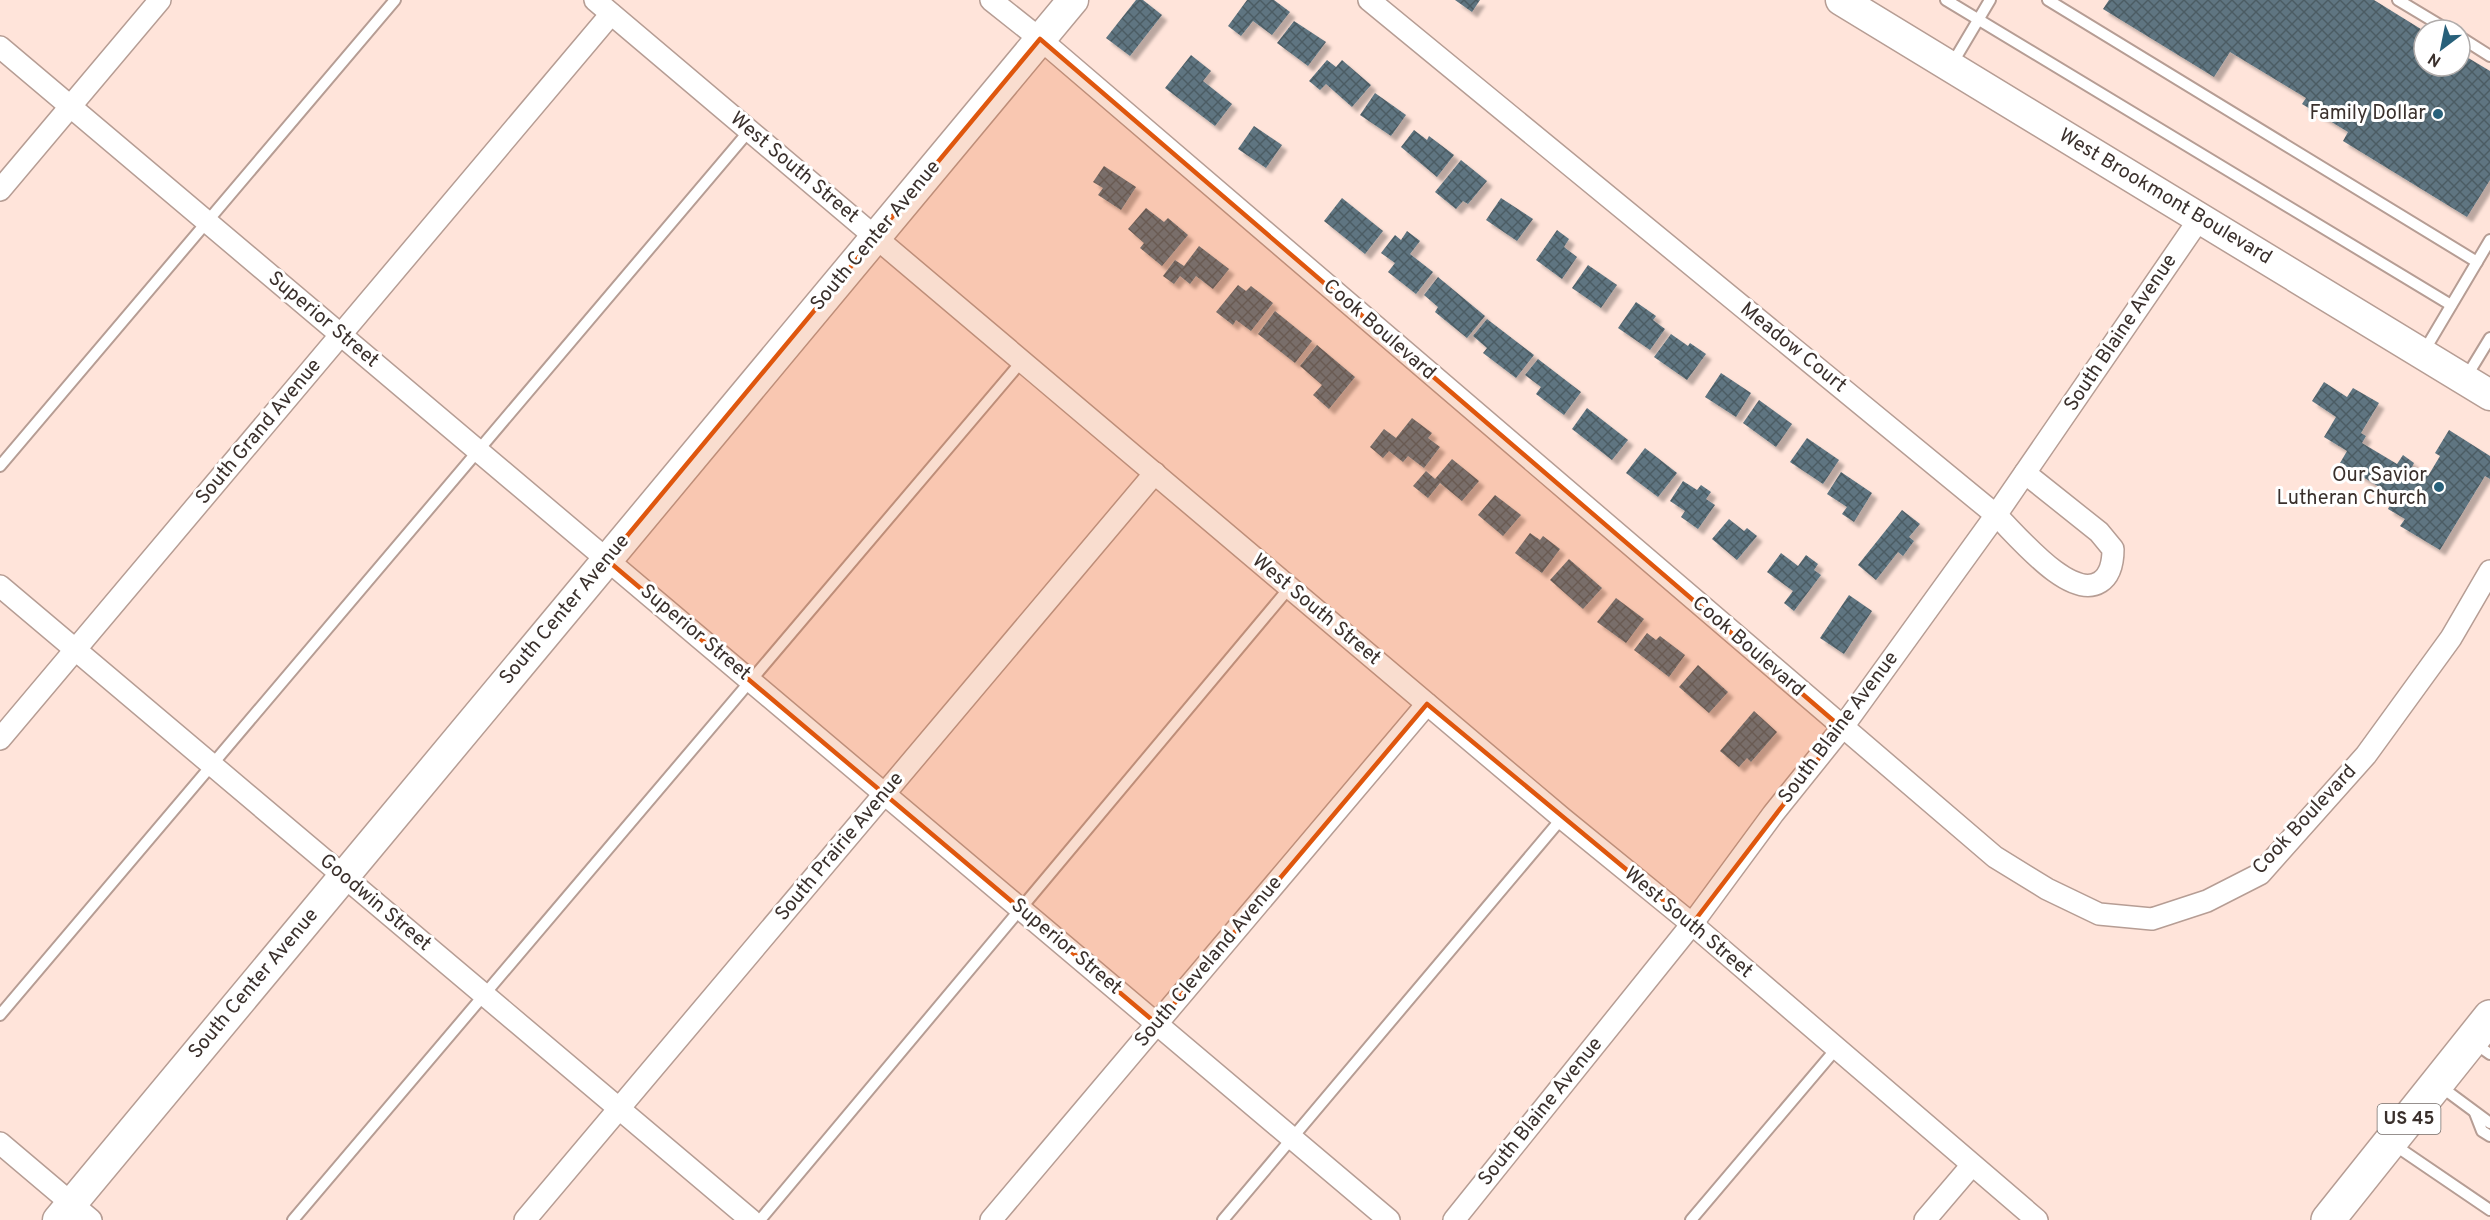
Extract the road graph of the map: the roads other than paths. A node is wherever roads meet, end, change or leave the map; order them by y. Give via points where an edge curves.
1 (160, 0) edge
2 (395, 0) edge
3 (595, 0) edge
4 (991, 0) edge
5 (1073, 0) edge
6 (1368, 0) edge
7 (1840, 0) edge
8 (1946, 0) edge
9 (1990, 0) edge
10 (2048, 0) edge
11 (2398, 0) edge
12 (611, 14) junction
13 (2428, 18) edge
14 (1978, 20) junction
15 (1040, 39) junction
16 (2472, 45) edge
17 (0, 47) edge
18 (2490, 56) edge
19 (1950, 67) junction
20 (70, 106) junction
21 (749, 130) junction
22 (0, 190) edge
23 (2200, 218) junction
24 (207, 222) junction
25 (875, 237) junction
26 (2490, 240) edge
27 (2477, 262) junction
28 (2451, 305) junction
29 (341, 335) junction
30 (2490, 338) edge
31 (2422, 353) junction
32 (1022, 361) junction
33 (2465, 380) junction
34 (2490, 395) edge
35 (478, 451) junction
36 (0, 466) edge
37 (1155, 473) junction
38 (2025, 473) junction
39 (1996, 515) junction
40 (607, 560) junction
41 (2490, 571) edge
42 (0, 586) edge
43 (1290, 587) junction
44 (75, 650) junction
45 (751, 681) junction
46 (1427, 704) junction
47 (1842, 728) junction
48 (0, 740) edge
49 (212, 765) junction
50 (885, 794) junction
51 (1562, 818) junction
52 (344, 876) junction
53 (1020, 909) junction
54 (1692, 924) junction
55 (484, 995) junction
56 (0, 1015) edge
57 (1157, 1024) junction
58 (2484, 1037) edge
59 (1836, 1049) junction
60 (2438, 1084) junction
61 (619, 1109) junction
62 (2475, 1113) junction
63 (2490, 1123) edge
64 (2490, 1136) edge
65 (1292, 1138) junction
66 (2391, 1142) junction
67 (0, 1143) edge
68 (1972, 1165) junction
69 (2490, 1210) edge
70 (73, 1214) edge
71 (294, 1220) edge
72 (525, 1220) edge
73 (751, 1220) edge
74 (760, 1220) edge
75 (991, 1220) edge
76 (1222, 1220) edge
77 (1389, 1220) edge
78 (1454, 1220) edge
79 (1691, 1220) edge
80 (1925, 1220) edge
81 (2037, 1220) edge
82 (2328, 1220) edge

1 - 20 street
2 - 24 lane
3 - 12 street, West South Street
4 - 15 street, Cook Boulevard
5 - 15 street, South Center Avenue
6 - 39 street, Meadow Court
7 - 19 street, West Brookmont Boulevard
8 - 14 lane
9 - 14 lane
10 - 27 lane
11 - 13 lane
12 - 21 street, West South Street
12 - 29 street, South Grand Avenue
14 - 19 lane
14 - 28 lane
15 - 25 street, South Center Avenue
15 - 47 street, Cook Boulevard
16 - 18 lane
17 - 20 street, Superior Street
19 - 23 street, West Brookmont Boulevard
20 - 22 street
20 - 24 street, Superior Street
21 - 25 street, West South Street
21 - 35 lane
23 - 31 street, West Brookmont Boulevard
23 - 38 street, South Blaine Avenue
24 - 29 street, Superior Street
24 - 36 lane
25 - 32 street, West South Street
25 - 40 street, South Center Avenue
26 - 27 lane
27 - 28 lane
28 - 31 lane
29 - 35 street, Superior Street
29 - 44 street, South Grand Avenue
30 - 33 lane
31 - 33 street, West Brookmont Boulevard
32 - 37 street, West South Street
32 - 45 lane
33 - 34 street, West Brookmont Boulevard
35 - 40 street, Superior Street
35 - 49 lane
37 - 43 street, West South Street
37 - 50 street, South Prairie Avenue
38 - 39 street, South Blaine Avenue
38 - 39 street, Meadow Court via 2099,532 2114,549 2113,564 2104,580 2092,587 2078,586 2059,575
39 - 47 street, South Blaine Avenue
40 - 45 street, Superior Street
40 - 52 street, South Center Avenue
41 - 47 street, Cook Boulevard via 2451,638 2366,755 2260,874 2207,901 2152,920 2099,914 2047,889 1995,857
42 - 44 street, Goodwin Street
43 - 46 street, West South Street
43 - 53 lane
44 - 48 street, South Grand Avenue
44 - 49 street, Goodwin Street
45 - 50 street, Superior Street
45 - 55 lane
46 - 51 street, West South Street
46 - 57 street, South Cleveland Avenue
47 - 54 street, South Blaine Avenue
49 - 52 street, Goodwin Street
49 - 56 lane
50 - 53 street, Superior Street
50 - 61 street, South Prairie Avenue
51 - 54 street, West South Street
51 - 65 lane
52 - 55 street, Goodwin Street
52 - 70 street, South Center Avenue
53 - 57 street, Superior Street
53 - 74 lane
54 - 59 street, West South Street
54 - 78 street, South Blaine Avenue
55 - 61 street, Goodwin Street
55 - 71 lane
57 - 65 street, Superior Street
57 - 75 street, South Cleveland Avenue
58 - 60 main road, US 45
59 - 68 street, West South Street
59 - 79 lane
60 - 62 lane
60 - 66 main road, US 45
61 - 72 street, South Prairie Avenue
61 - 73 street, Goodwin Street
62 - 63 lane
62 - 64 lane via 2482,1131
65 - 76 lane
65 - 77 street, Superior Street
66 - 69 lane
66 - 82 main road, US 45
67 - 70 street
68 - 80 street
68 - 81 street, West South Street

